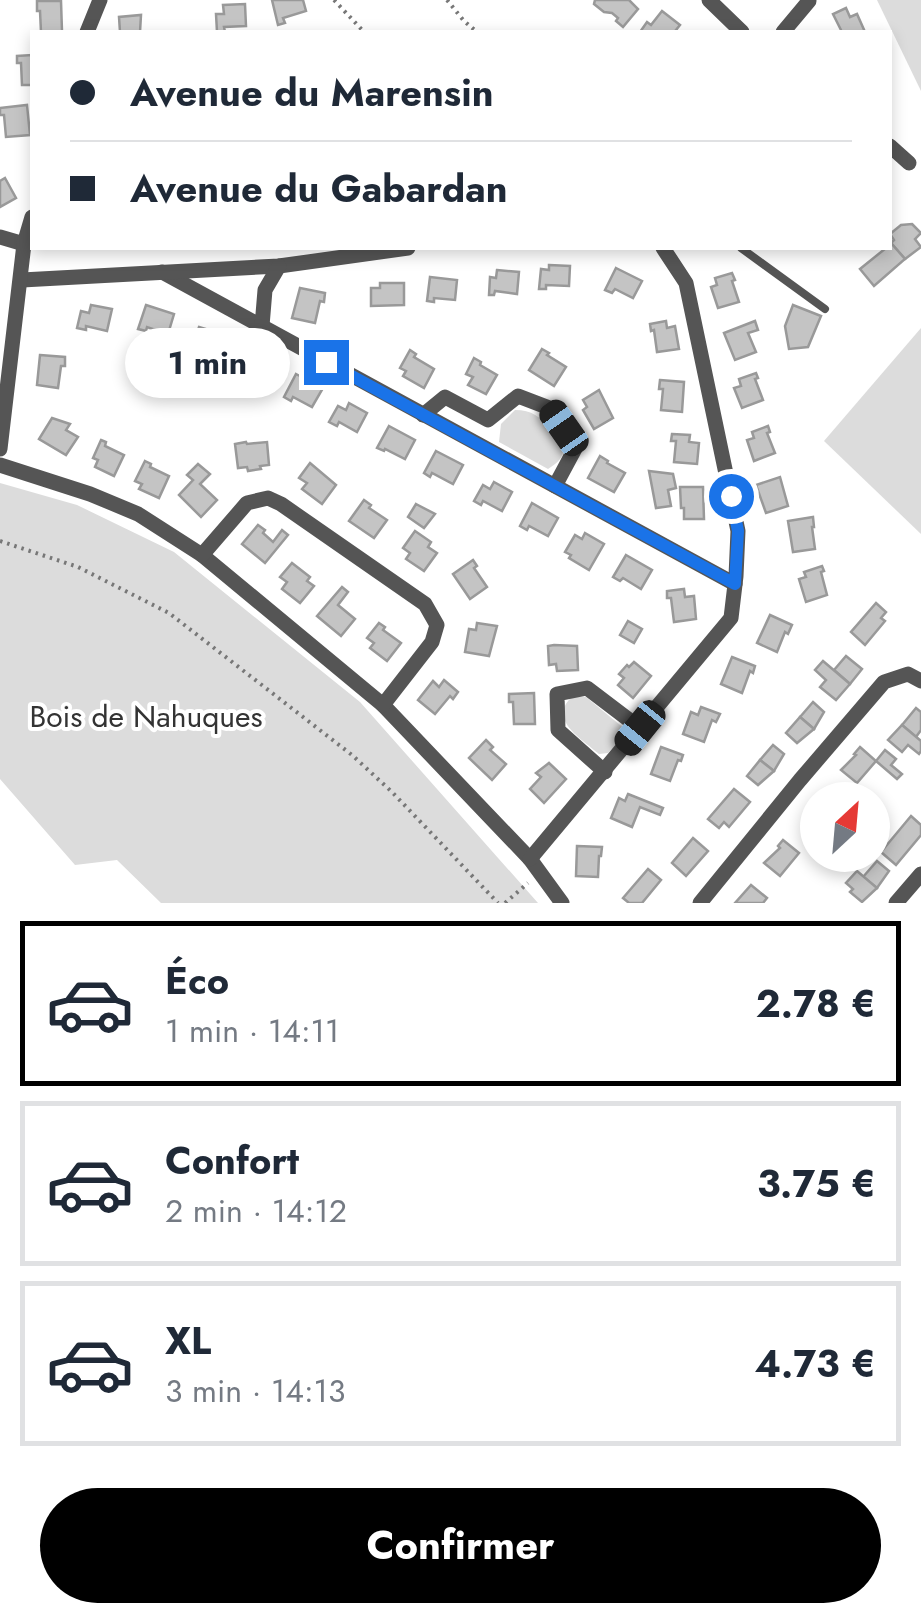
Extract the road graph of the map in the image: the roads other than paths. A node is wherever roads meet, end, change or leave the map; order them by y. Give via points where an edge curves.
1 (100, 0) edge
2 (709, 0) edge
3 (809, 1) edge
4 (88, 30) edge
5 (740, 30) edge
6 (785, 30) edge
7 (892, 148) edge
8 (909, 162) dead end
9 (30, 224) edge
10 (0, 237) edge
11 (24, 244) junction
12 (394, 250) edge
13 (664, 250) edge
14 (744, 250) edge
15 (279, 266) junction
16 (162, 272) junction
17 (22, 280) junction
18 (825, 309) dead end
19 (262, 326) junction
20 (2, 408) edge
21 (423, 416) junction
22 (0, 449) edge
23 (0, 465) edge
24 (556, 486) junction
25 (202, 555) junction
26 (735, 584) junction
27 (921, 681) edge
28 (383, 705) junction
29 (640, 728) junction
30 (605, 772) junction
31 (530, 860) junction
32 (918, 884) edge
33 (562, 903) edge
34 (700, 903) edge
35 (896, 903) edge

1 - 4 street
2 - 5 street
3 - 6 street
7 - 8 street
9 - 11 street
10 - 11 street
11 - 17 street
12 - 15 street
13 - 26 street via 686,283 738,531
14 - 18 lane
15 - 16 street
15 - 19 street via 265,290
16 - 17 street
16 - 19 street
17 - 20 street
19 - 21 street
20 - 22 street
21 - 24 street
21 - 24 street via 445,397 488,420 518,396 552,410 577,446
23 - 25 street via 138,514
24 - 26 street
25 - 28 street
25 - 28 street via 246,502 268,498 425,604 437,625 432,642
26 - 29 street via 731,618
27 - 34 street via 908,674 884,682
28 - 31 street
29 - 30 street
29 - 30 street via 587,688 557,694 558,730
30 - 31 street
31 - 33 street
32 - 35 street

